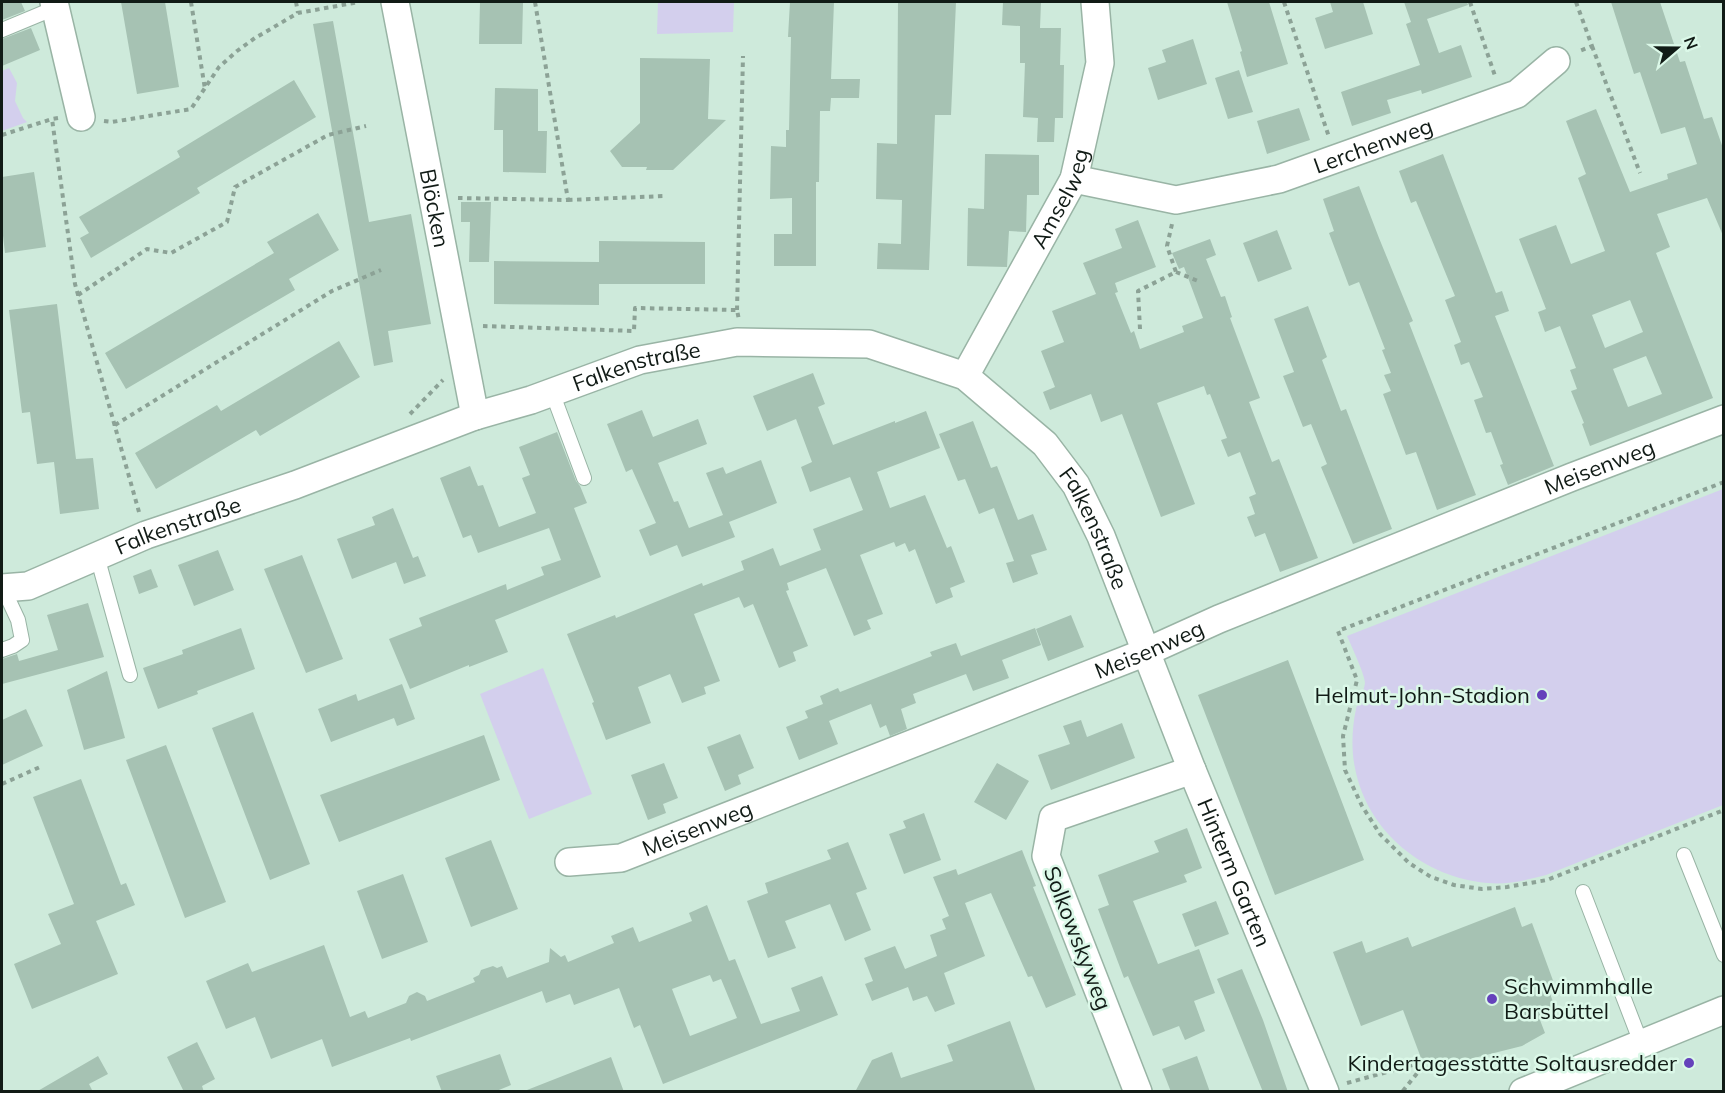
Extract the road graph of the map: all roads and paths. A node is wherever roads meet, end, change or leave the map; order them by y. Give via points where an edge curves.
1 (191, 2) edge
2 (296, 2) edge
3 (358, 2) edge
4 (395, 2) edge
5 (535, 2) edge
6 (1095, 2) edge
7 (1284, 2) edge
8 (1470, 2) edge
9 (1576, 2) edge
10 (55, 5) edge
11 (298, 13) junction
12 (2, 30) edge
13 (1592, 46) junction
14 (743, 56) dead end
15 (1556, 61) joint
16 (205, 89) junction
17 (1503, 99) junction
18 (81, 117) junction
19 (52, 119) junction
20 (366, 126) dead end
21 (2, 135) edge
22 (1336, 159) junction
23 (1640, 173) dead end
24 (1074, 179) junction
25 (664, 196) dead end
26 (433, 198) junction
27 (568, 200) junction
28 (1176, 200) junction
29 (381, 270) dead end
30 (1176, 272) junction
31 (1198, 280) dead end
32 (78, 295) junction
33 (737, 310) junction
34 (458, 326) junction
35 (1140, 329) dead end
36 (746, 342) junction
37 (464, 358) junction
38 (965, 376) junction
39 (552, 392) junction
40 (408, 416) dead end
41 (475, 416) junction
42 (1724, 419) edge
43 (115, 425) junction
44 (584, 478) dead end
45 (1724, 482) edge
46 (146, 535) junction
47 (97, 556) junction
48 (2, 588) edge
49 (2, 650) edge
50 (1146, 652) junction
51 (130, 675) dead end
52 (40, 767) dead end
53 (1192, 770) junction
54 (2, 784) edge
55 (1724, 810) edge
56 (1684, 855) dead end
57 (569, 862) dead end
58 (1583, 892) dead end
59 (1724, 955) edge
60 (1724, 1010) edge
61 (1641, 1043) junction
62 (1535, 1089) edge
63 (1324, 1090) edge
64 (1138, 1092) edge
65 (1402, 1092) edge

1 - 16 path
2 - 11 path
3 - 11 path
4 - 26 street, Blöcken
5 - 27 path
6 - 24 street, Amselweg via 1100,63
7 - 22 path
8 - 17 path
9 - 13 path
10 - 12 lane
10 - 18 street
11 - 16 path via 237,51 219,67
13 - 15 path
13 - 23 path
14 - 33 path
15 - 17 street, Lerchenweg via 1517,94
16 - 18 path via 192,108 112,122
17 - 22 street, Lerchenweg
18 - 19 path
19 - 21 path
19 - 32 path
20 - 32 path via 328,135 235,187 227,222 171,253 147,249
22 - 28 street, Lerchenweg via 1279,179
24 - 28 street, Lerchenweg
24 - 38 street, Amselweg
25 - 27 path
26 - 27 path
26 - 34 street, Blöcken
28 - 30 path via 1167,246
29 - 43 path via 332,291
30 - 31 path
30 - 35 path via 1138,291
32 - 43 path
33 - 34 path via 635,308 634,331
33 - 36 path
34 - 37 street, Blöcken
36 - 38 street, Falkenstraße via 869,344
36 - 39 street, Falkenstraße via 640,360
37 - 40 path
37 - 41 street, Blöcken
38 - 50 street, Falkenstraße via 1045,444 1076,485
39 - 41 street, Falkenstraße
39 - 44 lane
41 - 46 street, Falkenstraße via 295,485
42 - 50 street, Meisenweg via 1219,619
43 - 46 path
45 - 55 path via 1338,631 1357,680 1343,736 1345,770 1380,834 1409,863 1431,877 1482,889 1547,880
46 - 47 street, Falkenstraße
47 - 48 street, Falkenstraße via 28,586
47 - 51 lane
48 - 49 lane via 18,620 22,640
50 - 53 street, Hinterm Garten
50 - 57 street, Meisenweg via 621,858
52 - 54 path
53 - 63 street, Hinterm Garten
53 - 64 street, Solkowskyweg via 1053,819 1046,856
56 - 59 lane
58 - 61 lane
60 - 61 street
61 - 62 street
63 - 65 path via 1427,1061

